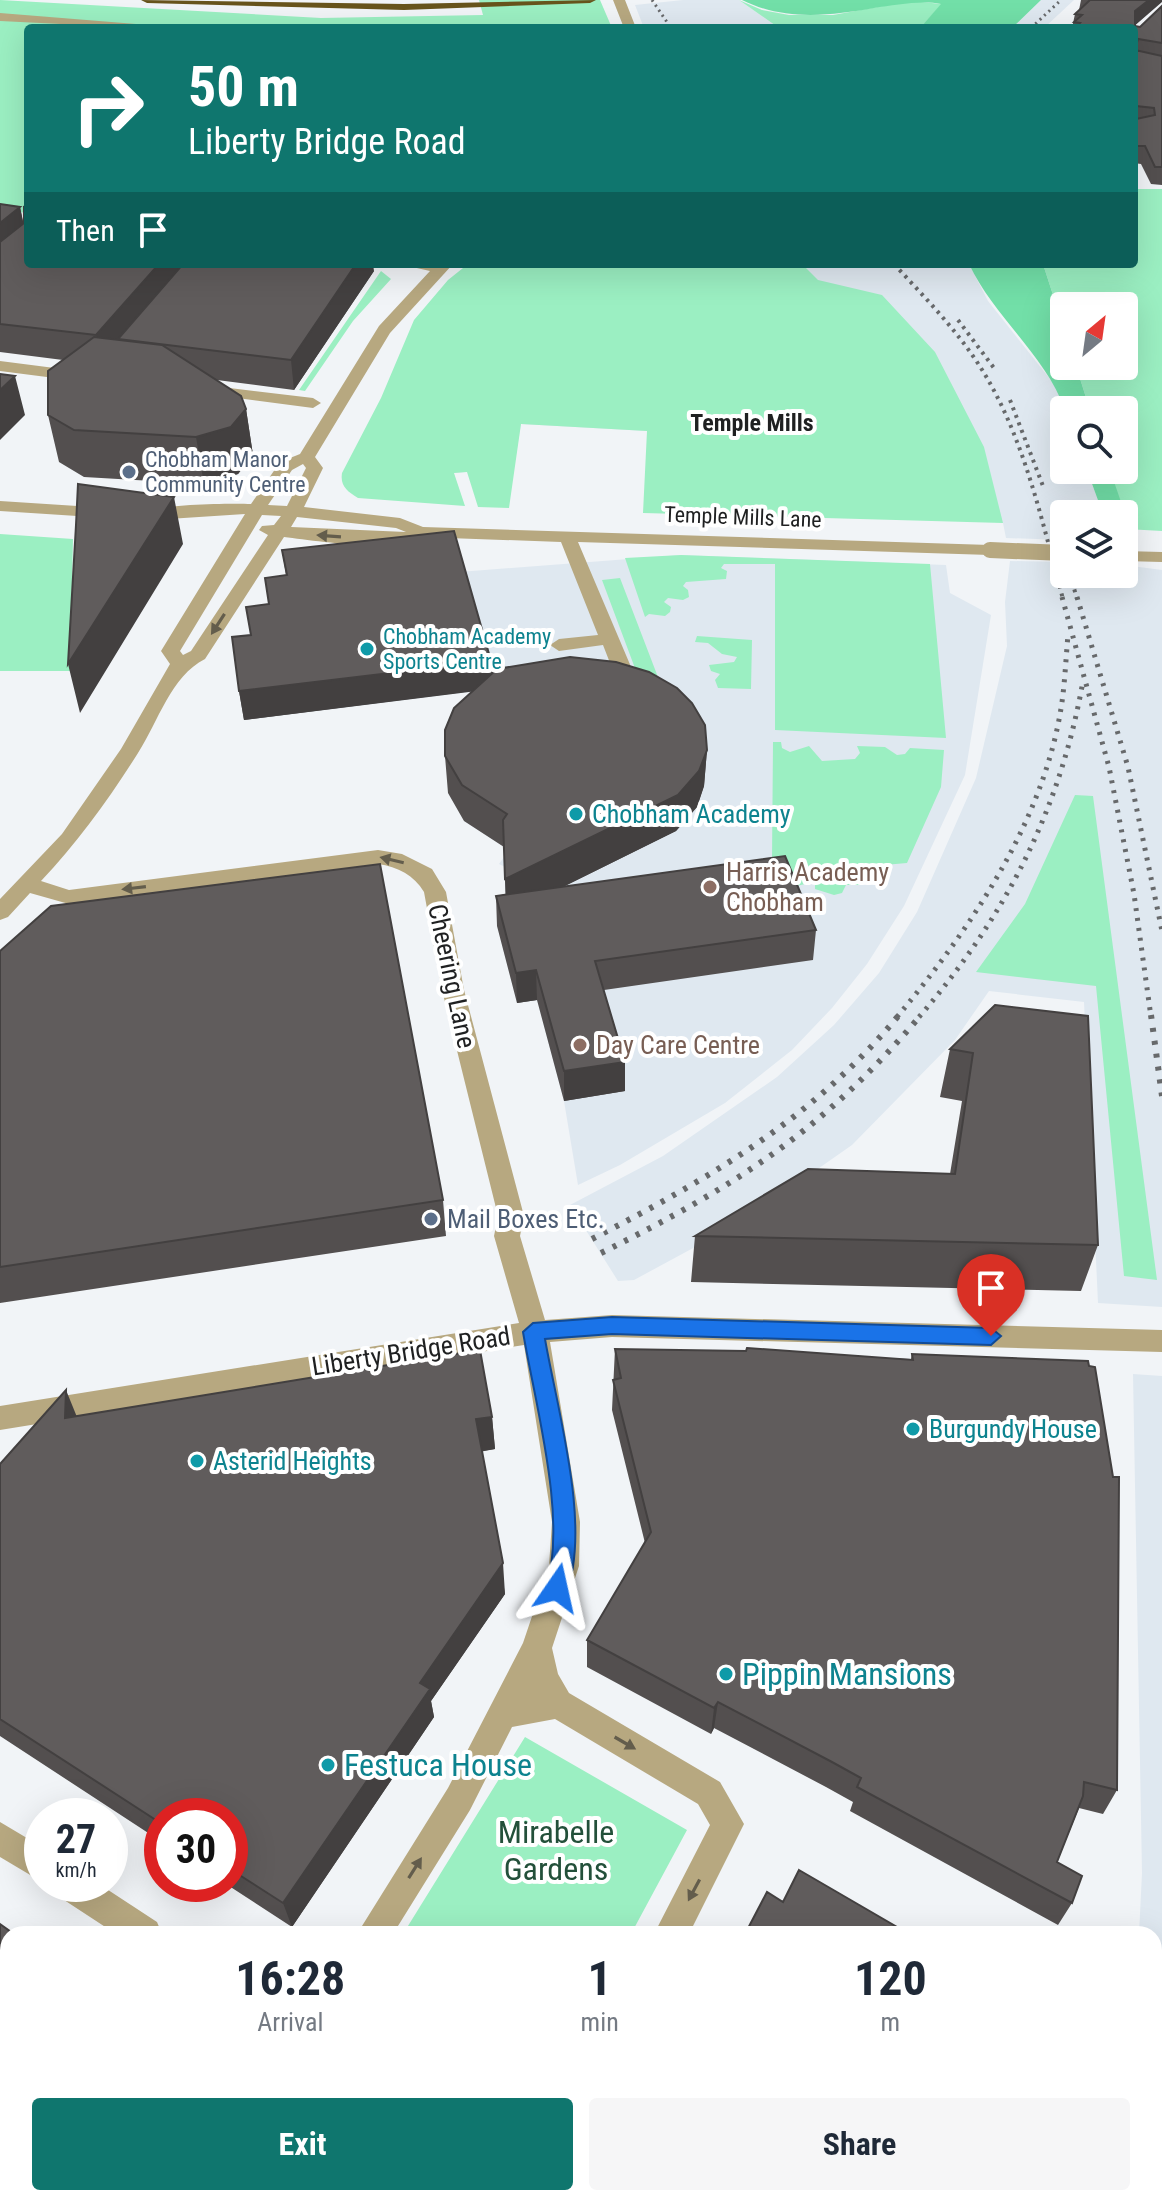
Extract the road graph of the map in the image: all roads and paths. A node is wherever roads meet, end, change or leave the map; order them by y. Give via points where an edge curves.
1 (147, 0) edge
2 (590, 0) edge
3 (619, 0) edge
4 (0, 17) edge
5 (87, 24) edge
6 (628, 24) edge
7 (441, 268) edge
8 (0, 366) edge
9 (98, 376) edge
10 (194, 388) edge
11 (313, 403) dead end
12 (306, 457) junction
13 (0, 506) edge
14 (292, 514) junction
15 (253, 520) junction
16 (281, 531) junction
17 (420, 532) junction
18 (567, 536) junction
19 (1050, 552) edge
20 (1138, 556) edge
21 (1162, 557) edge
22 (609, 639) junction
23 (559, 645) dead end
24 (180, 664) junction
25 (627, 681) edge
26 (28, 885) junction
27 (0, 912) edge
28 (533, 1332) junction
29 (1162, 1341) edge
30 (0, 1418) edge
31 (537, 1648) junction
32 (558, 1704) junction
33 (503, 1714) junction
34 (0, 1838) edge
35 (24, 1854) edge
36 (97, 1902) edge
37 (133, 1926) edge
38 (379, 1926) edge
39 (675, 1926) edge

1 - 2 highway via 310,6
3 - 6 street
4 - 5 street
7 - 12 street via 414,292 373,345
8 - 9 street
10 - 11 street
12 - 14 street via 315,472
12 - 15 street via 286,466
13 - 15 street via 170,516 185,523
14 - 15 street, Temple Mills Lane
14 - 16 street
14 - 17 street, Temple Mills Lane via 400,523
15 - 16 street, Temple Mills Lane
15 - 24 street via 170,651
17 -> 16 street, Temple Mills Lane via 406,538
16 -> 24 street via 198,655
17 - 18 street, Temple Mills Lane
18 - 19 street, Temple Mills Lane, bridge
18 - 22 street
20 - 21 street
22 - 23 street
22 - 25 street
24 - 26 street via 103,791
26 - 27 street
28 -> 26 street, Cheering Lane via 507,1236 511,1216 453,990 435,892 424,874 378,857 69,897
28 - 29 street, Liberty Bridge Road via 612,1326
28 - 30 street, Liberty Bridge Road
28 - 31 street, Cheering Lane via 566,1522 564,1566
31 - 32 street
31 - 33 street
32 - 33 street
32 -> 39 street via 709,1793 728,1824
38 -> 33 street via 459,1799
34 - 35 street
36 - 37 street

